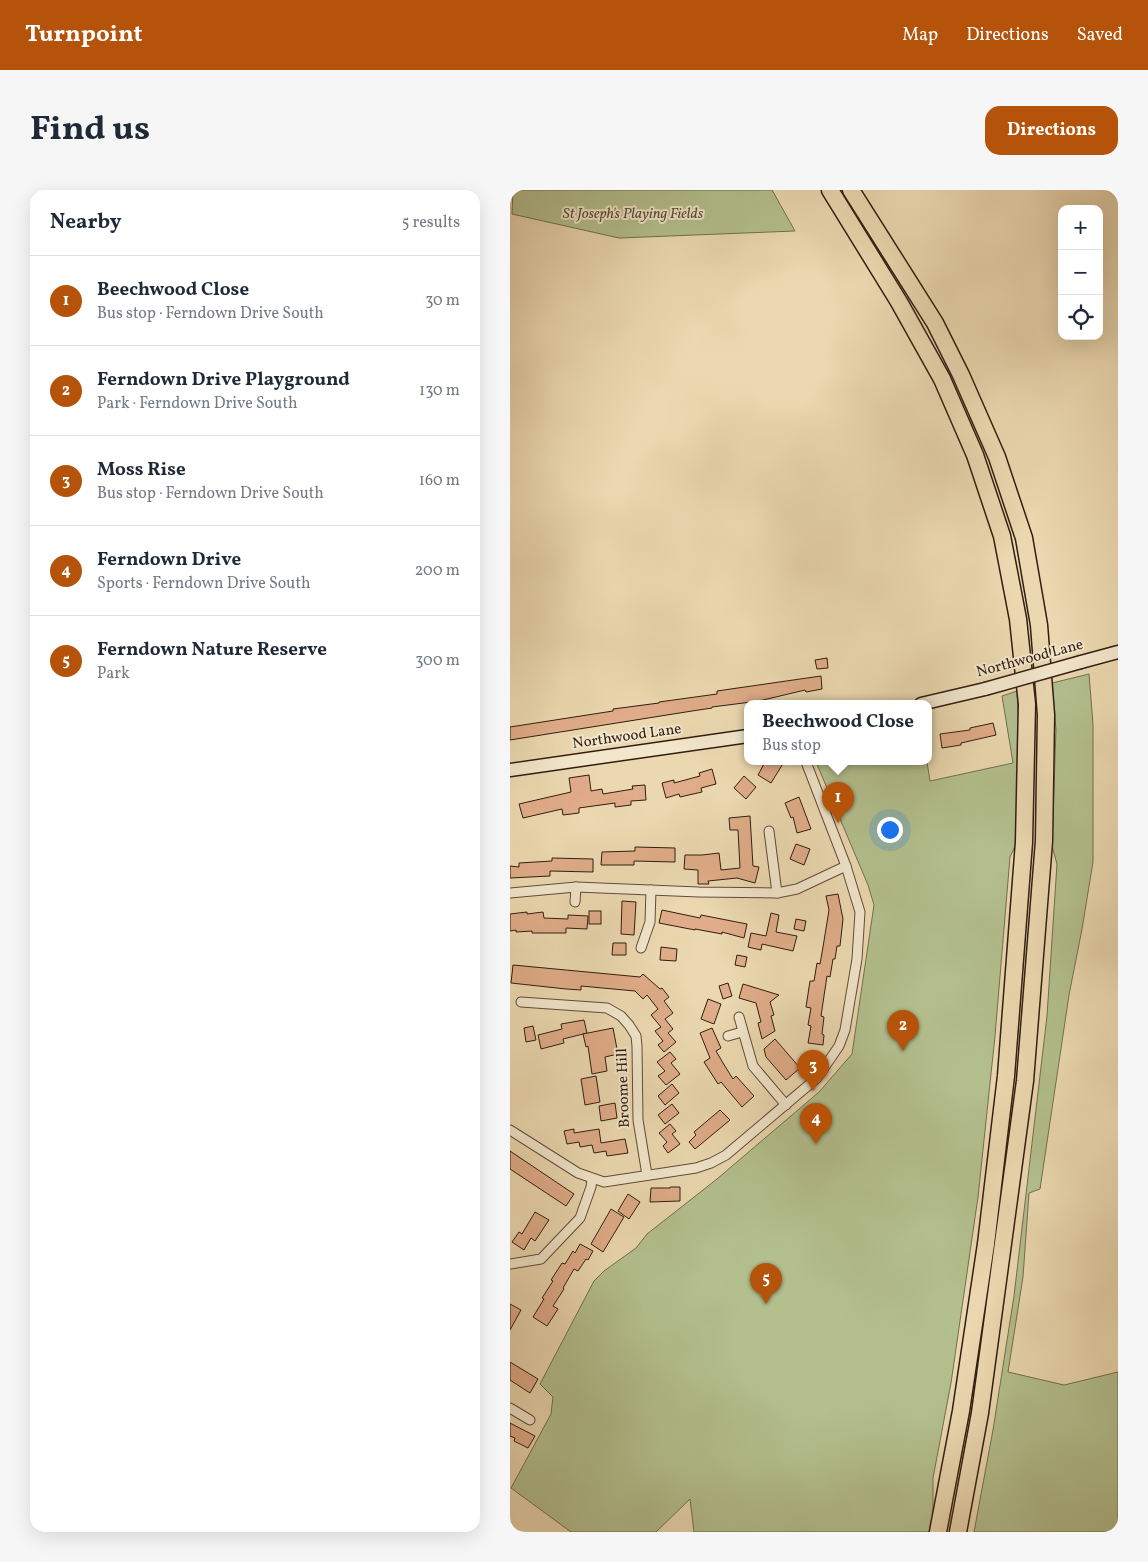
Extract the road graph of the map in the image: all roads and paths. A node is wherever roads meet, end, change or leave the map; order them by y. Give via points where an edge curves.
1 (830, 190) edge
2 (851, 190) edge
3 (1118, 652) edge
4 (932, 701) edge
5 (744, 737) edge
6 (807, 765) edge
7 (510, 770) edge
8 (769, 831) dead end
9 (846, 866) junction
10 (576, 887) junction
11 (652, 890) junction
12 (510, 893) edge
13 (777, 893) junction
14 (575, 902) dead end
15 (641, 948) dead end
16 (521, 1002) dead end
17 (738, 1017) dead end
18 (742, 1032) junction
19 (728, 1036) dead end
20 (786, 1105) junction
21 (510, 1130) edge
22 (647, 1175) junction
23 (592, 1179) junction
24 (510, 1264) edge
25 (510, 1408) edge
26 (530, 1420) dead end
27 (938, 1532) edge
28 (958, 1532) edge

1 - 27 highway via 942,379 975,454 1002,536 1018,619 1027,704 1024,842 1006,1076 986,1244
2 - 28 highway via 935,323 997,457 1024,538 1039,625 1046,715 1044,841 1025,1081 980,1413
3 - 4 street, Northwood Lane, bridge
5 - 7 street, Northwood Lane
6 - 9 street
8 - 13 street
9 - 13 street via 796,889
9 - 20 street via 860,912 845,1030 840,1046 818,1078
10 - 11 street
10 - 12 street
10 - 14 street
11 - 13 street
11 - 15 street via 650,922
16 - 22 street, Broome Hill via 607,1008 629,1025 636,1036 638,1120
17 - 18 street
18 - 19 street
18 - 20 street via 753,1066
20 - 22 street via 712,1163
21 - 23 street
22 - 23 street via 604,1182
23 - 24 street via 580,1218 541,1259
25 - 26 street

